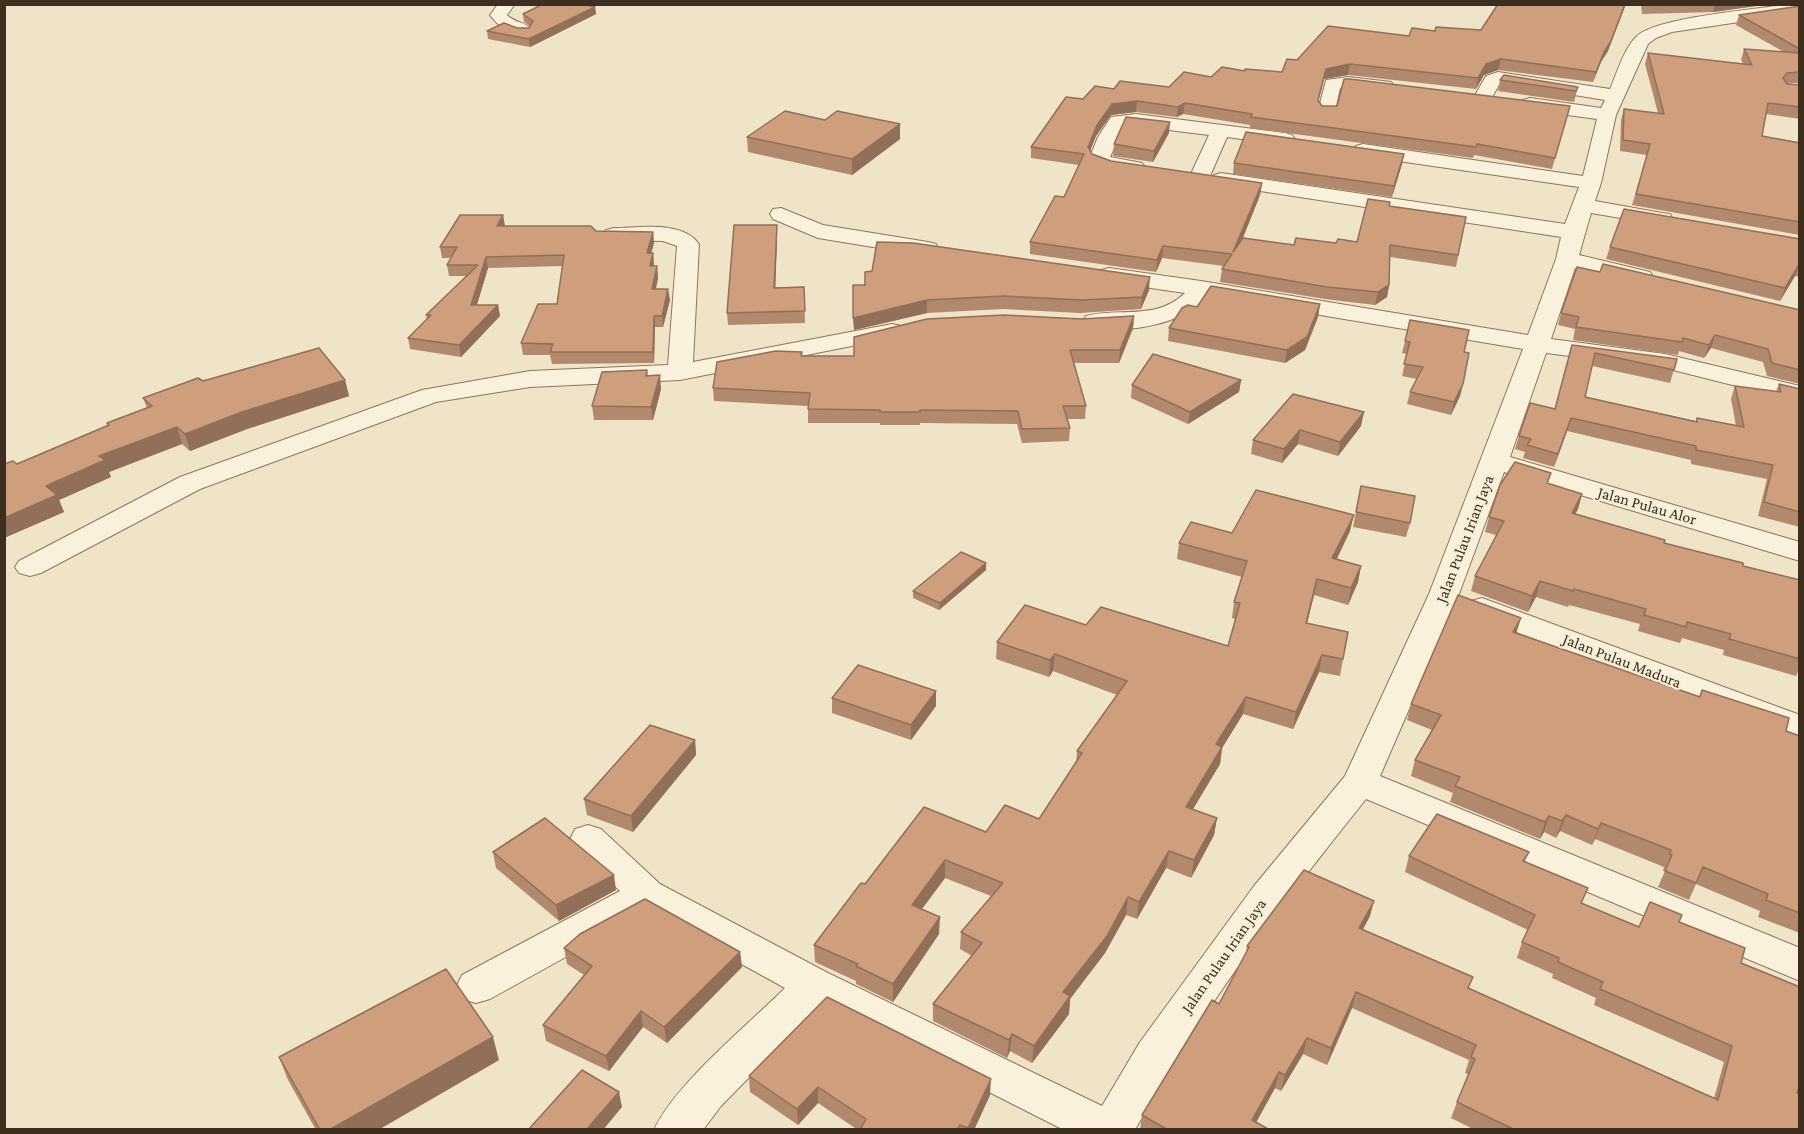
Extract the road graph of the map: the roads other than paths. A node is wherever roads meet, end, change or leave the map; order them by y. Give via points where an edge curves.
1 (507, 4) edge
2 (1800, 8) edge
3 (1748, 10) edge
4 (524, 30) edge
5 (1406, 89) edge
6 (1461, 95) edge
7 (1484, 97) junction
8 (1612, 106) junction
9 (1327, 111) edge
10 (1221, 130) junction
11 (1302, 141) edge
12 (1348, 148) edge
13 (1155, 170) edge
14 (1177, 173) edge
15 (1200, 176) junction
16 (1587, 194) junction
17 (781, 214) dead end
18 (1685, 223) edge
19 (605, 235) edge
20 (1570, 246) junction
21 (944, 251) edge
22 (1085, 272) edge
23 (1660, 282) edge
24 (1201, 288) junction
25 (1069, 321) edge
26 (911, 325) edge
27 (1535, 344) junction
28 (680, 372) junction
29 (1800, 394) edge
30 (1495, 461) junction
31 (1800, 552) edge
32 (30, 567) dead end
33 (1444, 594) junction
34 (1800, 728) edge
35 (1360, 782) junction
36 (588, 839) dead end
37 (646, 894) junction
38 (1800, 965) edge
39 (814, 986) junction
40 (476, 987) dead end
41 (676, 1130) edge
42 (1110, 1130) edge

1 - 4 street via 498,15 505,23
2 - 3 street, Jalan Pulau Irian Jaya
3 - 8 street, Jalan Pulau Irian Jaya via 1672,27 1644,38
5 - 9 street via 1335,83 1330,87
6 - 7 street
7 - 8 street
7 - 8 street via 1492,80 1498,77
8 - 16 street, Jalan Pulau Irian Jaya
10 - 11 street
10 - 13 street via 1118,121 1100,161
10 - 15 street
12 - 16 street
14 - 15 street
15 - 20 street
16 - 18 street
16 - 20 street, Jalan Pulau Irian Jaya
17 - 21 street via 818,231
19 - 28 street via 667,234 688,244
20 - 23 street
20 - 27 street, Jalan Pulau Irian Jaya
22 - 24 street
24 - 25 street via 1194,299 1169,315 1136,320
24 - 27 street
26 - 28 street via 869,337
27 - 29 street via 1665,361
27 - 30 street, Jalan Pulau Irian Jaya
28 - 32 street via 530,379 431,395 190,483
30 - 31 street, Jalan Pulau Alor
30 - 33 street, Jalan Pulau Irian Jaya
33 - 34 street, Jalan Pulau Madura
33 - 35 street, Jalan Pulau Irian Jaya
35 - 38 street
35 - 42 street, Jalan Pulau Irian Jaya via 1254,914 1155,1054
36 - 37 street
37 - 39 street
37 - 40 street
39 - 41 street via 706,1093
39 - 42 street

